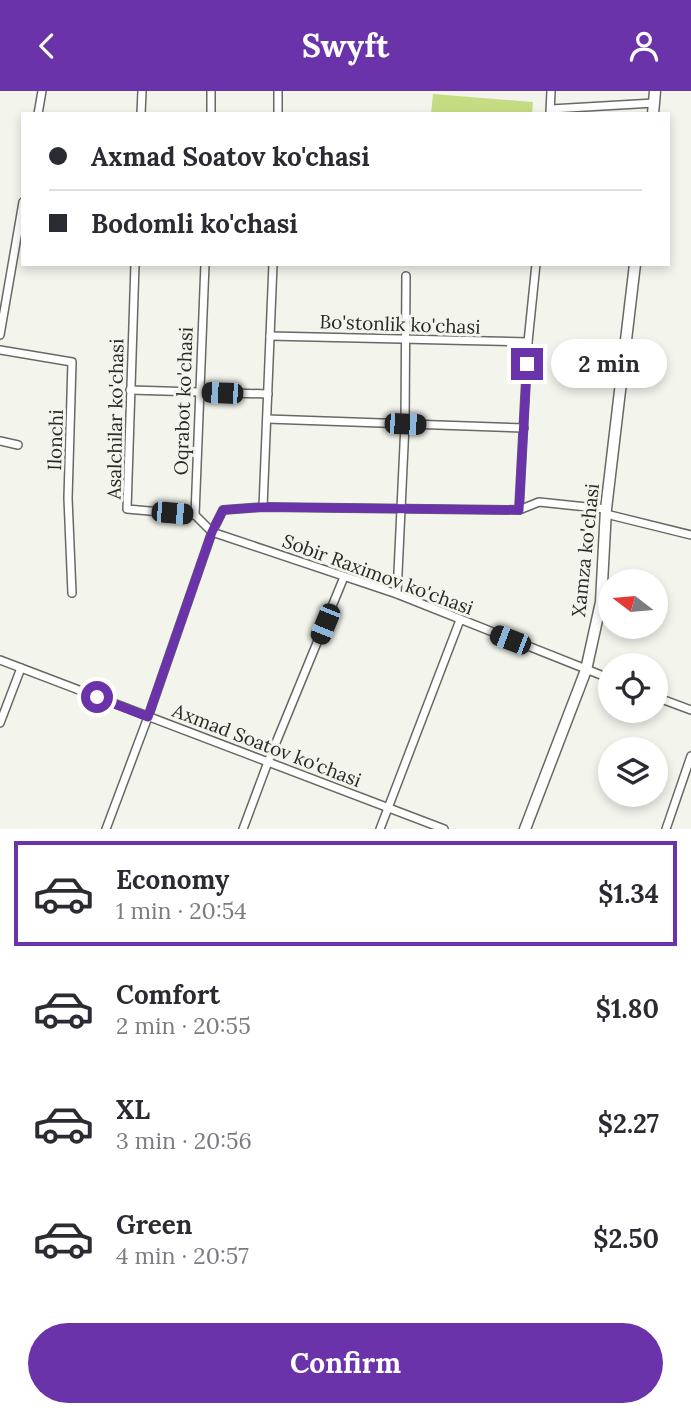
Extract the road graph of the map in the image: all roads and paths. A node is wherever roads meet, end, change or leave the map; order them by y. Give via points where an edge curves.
1 (42, 91) edge
2 (142, 91) edge
3 (211, 91) edge
4 (278, 91) edge
5 (551, 91) edge
6 (655, 91) edge
7 (654, 108) edge
8 (38, 112) edge
9 (141, 112) edge
10 (211, 112) edge
11 (278, 112) edge
12 (551, 112) edge
13 (21, 214) edge
14 (135, 266) edge
15 (205, 266) edge
16 (273, 266) edge
17 (536, 266) edge
18 (635, 266) edge
19 (406, 276) dead end
20 (0, 335) edge
21 (270, 336) junction
22 (405, 340) junction
23 (528, 342) junction
24 (0, 350) edge
25 (130, 390) junction
26 (200, 392) junction
27 (268, 394) junction
28 (267, 419) junction
29 (405, 424) junction
30 (524, 428) junction
31 (0, 441) edge
32 (18, 445) dead end
33 (263, 507) junction
34 (401, 510) junction
35 (519, 510) junction
36 (606, 511) junction
37 (195, 515) junction
38 (212, 532) junction
39 (691, 535) edge
40 (344, 577) junction
41 (72, 593) dead end
42 (397, 594) junction
43 (460, 620) junction
44 (0, 660) edge
45 (21, 668) junction
46 (586, 670) junction
47 (598, 674) edge
48 (668, 701) edge
49 (691, 710) edge
50 (148, 717) junction
51 (0, 723) edge
52 (691, 756) edge
53 (268, 762) junction
54 (388, 807) junction
55 (106, 829) edge
56 (243, 829) edge
57 (380, 829) edge
58 (444, 829) edge
59 (525, 829) edge
60 (666, 829) edge

1 - 8 street
2 - 9 street
3 - 10 street
4 - 11 street
5 - 12 street
6 - 7 main road
7 - 12 street
13 - 20 street
14 - 25 street, Asalchilar ko'chasi
15 - 26 street, Oqrabot ko'chasi
16 - 21 street
17 - 23 street
18 - 36 main road, Xamza ko'chasi
19 - 22 street
21 - 22 street, Bo'stonlik ko'chasi
21 - 27 street
22 - 23 street, Bo'stonlik ko'chasi
22 - 29 street
23 - 30 street
24 - 41 street, Ilonchi via 72,362 68,498
25 - 26 street
25 - 37 street, Asalchilar ko'chasi via 127,509
26 - 27 street
26 - 37 street, Oqrabot ko'chasi
27 - 28 street
28 - 29 street
28 - 33 street
29 - 30 street
29 - 34 street
30 - 35 street
31 - 32 street
33 - 34 street
33 - 38 street via 223,510
34 - 35 street
34 - 42 street
35 - 36 street via 539,502
36 - 39 street
36 - 46 main road, Xamza ko'chasi via 601,602
37 - 38 street
38 - 40 street, Sobir Raximov ko'chasi
38 - 50 street
40 - 42 street, Sobir Raximov ko'chasi
40 - 53 street
42 - 43 street, Sobir Raximov ko'chasi
43 - 46 street, Sobir Raximov ko'chasi
43 - 54 street
44 - 45 street, Axmad Soatov ko'chasi
45 - 50 street, Axmad Soatov ko'chasi
45 - 51 street
46 - 47 street, Sobir Raximov ko'chasi
46 - 59 main road, Xamza ko'chasi
48 - 49 street
50 - 53 street, Axmad Soatov ko'chasi
50 - 55 street
52 - 60 street
53 - 54 street, Axmad Soatov ko'chasi
53 - 56 street
54 - 57 street
54 - 58 street, Axmad Soatov ko'chasi

